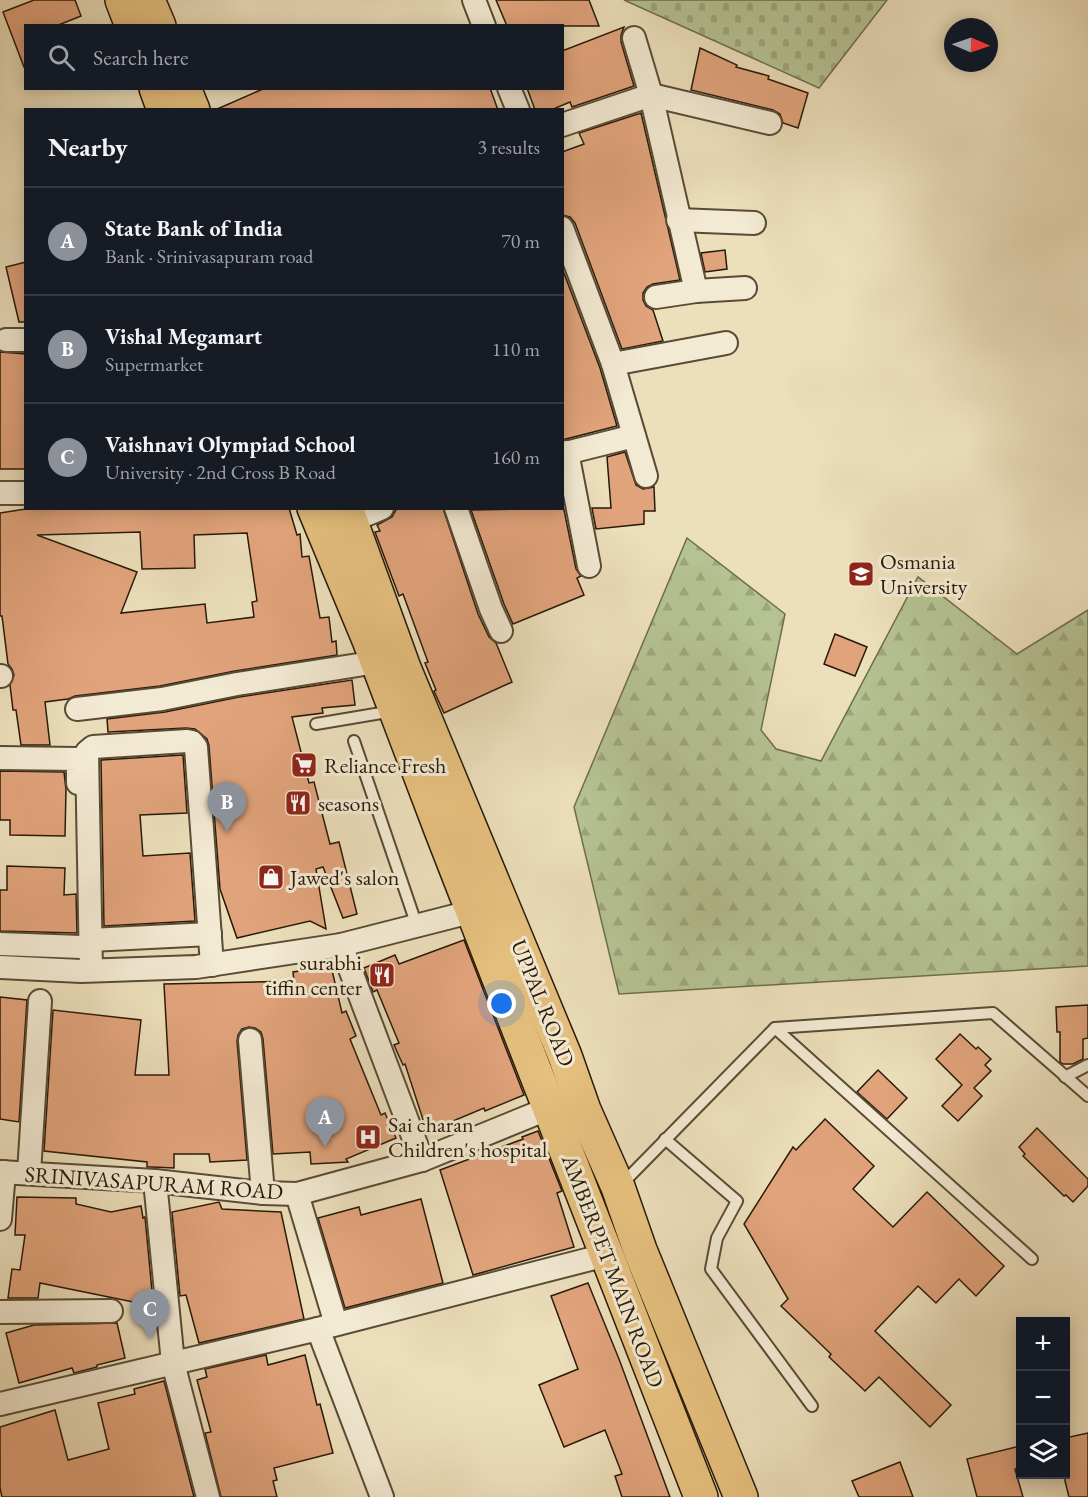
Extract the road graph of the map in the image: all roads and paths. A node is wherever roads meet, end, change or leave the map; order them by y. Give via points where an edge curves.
1 (122, 0) edge
2 (148, 0) edge
3 (474, 0) edge
4 (131, 24) edge
5 (158, 24) edge
6 (483, 24) edge
7 (634, 39) dead end
8 (157, 90) edge
9 (185, 90) edge
10 (511, 90) edge
11 (651, 95) junction
12 (163, 108) edge
13 (192, 108) edge
14 (517, 108) edge
15 (770, 123) dead end
16 (564, 124) edge
17 (678, 220) junction
18 (754, 223) dead end
19 (564, 233) edge
20 (745, 288) dead end
21 (696, 291) junction
22 (656, 297) dead end
23 (726, 343) dead end
24 (613, 364) junction
25 (634, 436) junction
26 (565, 453) edge
27 (646, 476) dead end
28 (0, 493) edge
29 (24, 493) edge
30 (315, 510) edge
31 (372, 510) edge
32 (457, 510) edge
33 (348, 515) edge
34 (589, 566) dead end
35 (501, 631) dead end
36 (377, 662) junction
37 (77, 709) dead end
38 (396, 711) junction
39 (316, 724) dead end
40 (354, 741) dead end
41 (0, 758) edge
42 (488, 908) junction
43 (417, 927) junction
44 (210, 934) junction
45 (0, 944) edge
46 (86, 944) junction
47 (341, 945) junction
48 (212, 964) junction
49 (0, 967) edge
50 (86, 970) junction
51 (40, 1001) dead end
52 (775, 1028) junction
53 (250, 1040) dead end
54 (1088, 1065) edge
55 (1065, 1077) junction
56 (579, 1095) junction
57 (1088, 1096) edge
58 (550, 1108) junction
59 (665, 1139) junction
60 (422, 1160) junction
61 (2, 1172) edge
62 (29, 1173) junction
63 (155, 1181) junction
64 (618, 1187) junction
65 (263, 1193) junction
66 (297, 1194) junction
67 (0, 1219) edge
68 (606, 1255) junction
69 (1032, 1259) dead end
70 (111, 1311) dead end
71 (0, 1312) edge
72 (327, 1327) junction
73 (173, 1363) junction
74 (0, 1404) edge
75 (812, 1406) dead end
76 (208, 1497) edge
77 (382, 1497) edge
78 (701, 1497) edge
79 (741, 1497) edge

1 - 4 highway
2 - 5 highway
3 - 6 street
7 - 11 street
8 - 12 highway
9 - 13 highway
10 - 14 street
11 - 15 street
11 - 16 street
11 - 17 street
17 - 18 street
17 - 21 street
19 - 24 street
20 - 21 street
21 - 22 street
23 - 24 street
24 - 25 street
25 - 26 street
25 - 27 street
26 - 34 street
28 - 29 street
30 - 36 highway, AMBERPET MAIN ROAD
31 - 33 street
32 - 35 street
33 - 42 highway, UPPAL ROAD
36 - 37 street via 162,699
36 - 38 highway, AMBERPET MAIN ROAD
38 - 39 lane
38 - 42 highway, AMBERPET MAIN ROAD
40 - 43 lane
41 - 46 street via 78,759
42 - 43 street
42 - 56 highway, UPPAL ROAD
42 - 58 highway, AMBERPET MAIN ROAD
43 - 47 street
44 - 46 street
44 - 46 street via 196,747 187,741 93,747 87,752
44 - 48 street
45 - 46 street
46 - 50 street
47 - 48 street
47 - 60 street
48 - 50 street
49 - 50 street
51 - 62 street
52 - 55 lane via 993,1013
52 - 59 lane
52 - 69 lane
53 - 65 street
54 - 55 lane
55 - 57 lane
56 - 58 street, SRINIVASAPURAM ROAD
56 - 64 highway, UPPAL ROAD
58 - 60 street, SRINIVASAPURAM ROAD
58 - 68 highway, AMBERPET MAIN ROAD
59 - 64 lane
59 - 75 lane via 737,1201 717,1238 711,1269
60 - 66 street, SRINIVASAPURAM ROAD
61 - 62 street, SRINIVASAPURAM ROAD
61 - 67 street
62 - 63 street, SRINIVASAPURAM ROAD
63 - 65 street, SRINIVASAPURAM ROAD
63 - 73 street
64 - 79 highway, UPPAL ROAD
65 - 66 street, SRINIVASAPURAM ROAD
66 - 72 street
68 - 72 street
68 - 78 highway, AMBERPET MAIN ROAD
70 - 71 street
72 - 73 street
72 - 77 street
73 - 74 street
73 - 76 street

